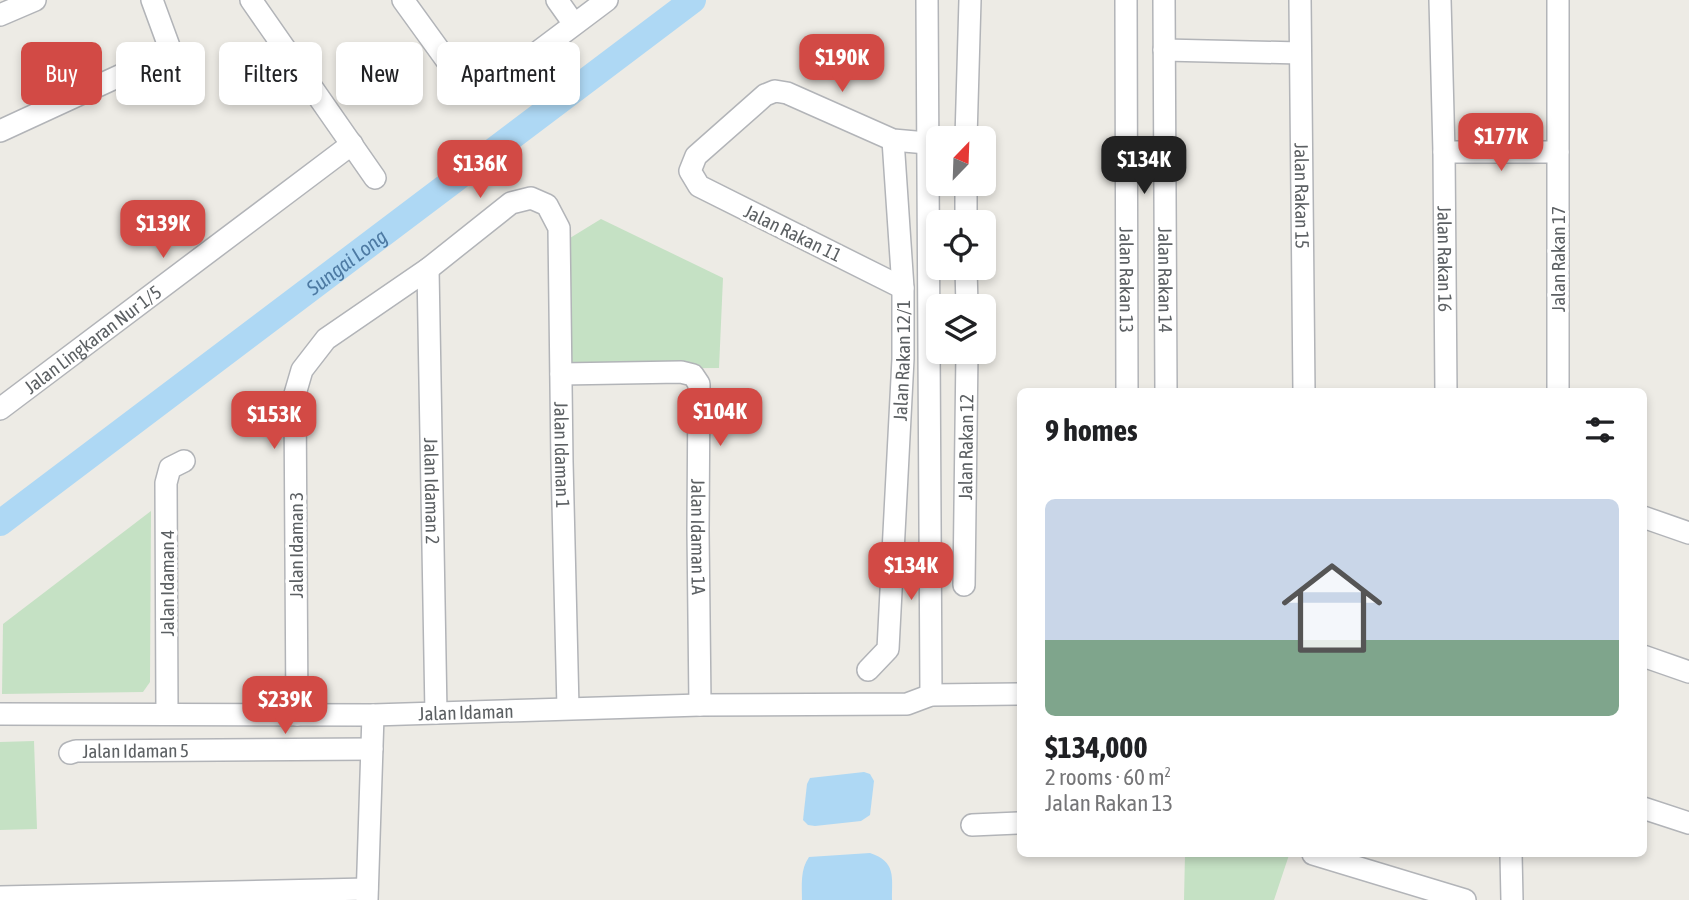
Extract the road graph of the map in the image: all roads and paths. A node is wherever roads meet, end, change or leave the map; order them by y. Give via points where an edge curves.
1 (35, 0) edge
2 (152, 0) edge
3 (251, 0) edge
4 (403, 0) edge
5 (557, 0) edge
6 (607, 0) edge
7 (927, 0) edge
8 (970, 0) edge
9 (1126, 0) edge
10 (1164, 0) edge
11 (1300, 0) edge
12 (1440, 0) edge
13 (1558, 0) edge
14 (0, 15) edge
15 (574, 24) junction
16 (1164, 50) junction
17 (1300, 53) junction
18 (927, 126) edge
19 (965, 126) edge
20 (0, 131) edge
21 (893, 139) junction
22 (926, 143) edge
23 (352, 144) junction
24 (1444, 152) junction
25 (1558, 152) junction
26 (374, 178) dead end
27 (927, 196) edge
28 (547, 205) joint
29 (428, 269) junction
30 (903, 288) junction
31 (967, 364) edge
32 (561, 374) junction
33 (1127, 388) edge
34 (1166, 388) edge
35 (1304, 388) edge
36 (1446, 388) edge
37 (1558, 388) edge
38 (0, 409) edge
39 (184, 461) dead end
40 (928, 461) junction
41 (898, 462) junction
42 (928, 489) junction
43 (966, 489) junction
44 (1647, 518) edge
45 (1689, 533) edge
46 (929, 580) junction
47 (891, 582) junction
48 (964, 585) dead end
49 (1647, 657) edge
50 (868, 670) dead end
51 (1689, 672) edge
52 (1017, 694) edge
53 (931, 695) junction
54 (700, 705) junction
55 (568, 708) junction
56 (167, 713) junction
57 (436, 713) junction
58 (0, 714) edge
59 (297, 715) junction
60 (373, 715) junction
61 (372, 749) junction
62 (70, 753) dead end
63 (1647, 809) edge
64 (1017, 823) edge
65 (1689, 823) edge
66 (972, 825) dead end
67 (1323, 857) edge
68 (1511, 857) edge
69 (367, 895) edge
70 (0, 897) edge
71 (1465, 900) edge
72 (1512, 900) edge

1 - 14 street
2 - 20 street via 170,49 167,54
3 - 23 street
4 - 15 street via 474,93 486,91
5 - 15 street
6 - 15 street
7 - 18 street
8 - 19 street
9 - 33 street, Jalan Rakan 13
10 - 16 street, Jalan Rakan 14
11 - 17 street, Jalan Rakan 15
12 - 24 street, Jalan Rakan 16
13 - 25 street, Jalan Rakan 17
16 - 17 street
16 - 34 street, Jalan Rakan 14
17 - 35 street, Jalan Rakan 15
21 - 22 street
21 - 30 street, Jalan Rakan 12/1
21 - 30 street, Jalan Rakan 11 via 775,91 696,156 690,171 699,186
23 - 26 street
23 - 38 street, Jalan Lingkaran Nur 1/5
24 - 25 street
24 - 36 street, Jalan Rakan 16
25 - 37 street, Jalan Rakan 17
27 - 40 street
28 - 29 street, Jalan Idaman 3 via 531,198 511,203
28 - 32 street, Jalan Idaman 1 via 559,228
29 - 57 street, Jalan Idaman 2
29 - 59 street, Jalan Idaman 3 via 326,340 302,370 295,394
30 - 41 street, Jalan Rakan 12/1
31 - 43 street, Jalan Rakan 12
32 - 54 street, Jalan Idaman 1A via 681,372 693,375 699,384
32 - 55 street, Jalan Idaman 1
39 - 56 street, Jalan Idaman 4 via 170,468 166,483
40 - 41 street
40 - 42 street
41 - 47 street, Jalan Rakan 12/1
42 - 43 street
42 - 46 street
43 - 48 street, Jalan Rakan 12
44 - 45 street
46 - 47 street
46 - 53 street
47 - 50 street, Jalan Rakan 12/1 via 888,649
49 - 51 street
52 - 53 street, Jalan Idaman
53 - 54 street, Jalan Idaman via 907,704
54 - 55 street, Jalan Idaman
55 - 57 street, Jalan Idaman
56 - 58 street, Jalan Idaman
56 - 59 street, Jalan Idaman
57 - 60 street, Jalan Idaman
59 - 60 street, Jalan Idaman
60 - 61 street
61 - 62 street, Jalan Idaman 5
61 - 69 street
63 - 65 street
64 - 66 street
67 - 71 street
68 - 72 street
69 - 70 street

